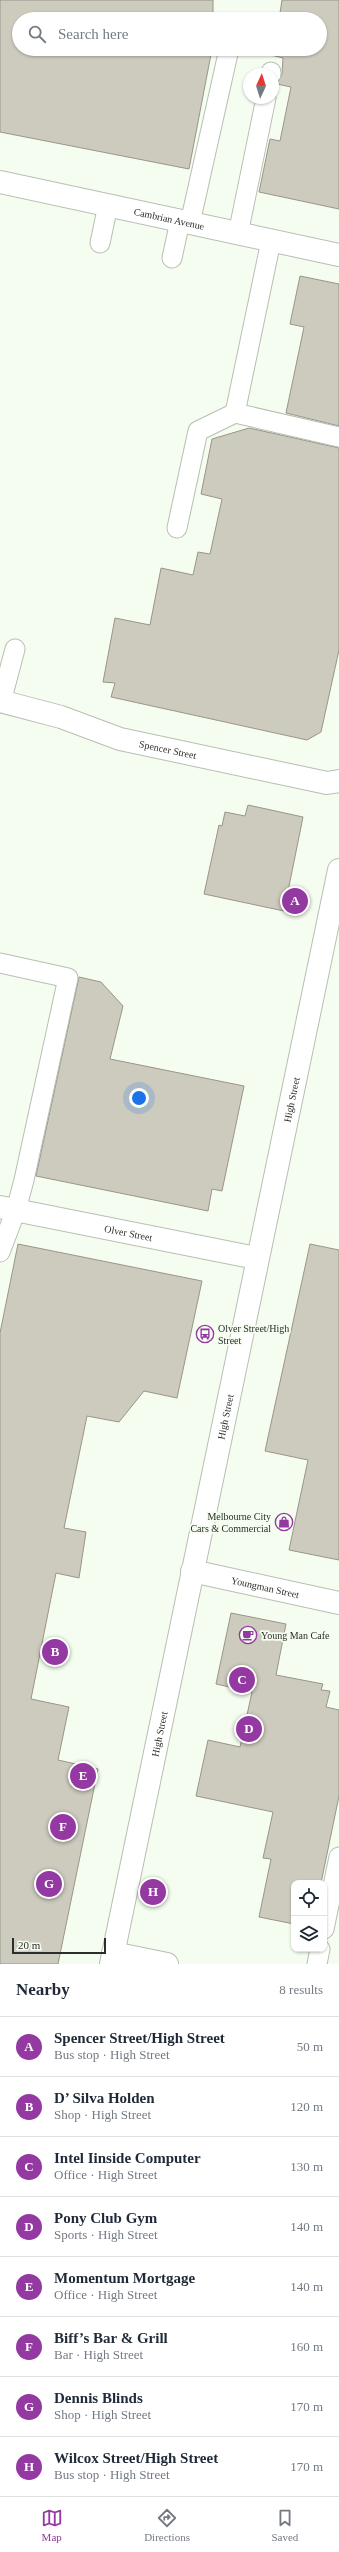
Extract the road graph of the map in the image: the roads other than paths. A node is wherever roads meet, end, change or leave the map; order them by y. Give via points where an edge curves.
1 (227, 56) edge
2 (265, 104) edge
3 (0, 182) edge
4 (108, 205) junction
5 (185, 222) junction
6 (238, 234) junction
7 (271, 241) junction
8 (100, 243) dead end
9 (339, 255) edge
10 (172, 258) dead end
11 (235, 414) junction
12 (339, 437) edge
13 (177, 528) dead end
14 (15, 649) dead end
15 (0, 702) edge
16 (339, 781) edge
17 (339, 870) edge
18 (0, 963) edge
19 (8, 1208) edge
20 (0, 1252) edge
21 (256, 1258) junction
22 (192, 1571) junction
23 (339, 1603) edge
24 (339, 1857) edge
25 (327, 1916) edge
26 (319, 1952) edge
27 (112, 1958) edge
28 (167, 1964) edge
29 (317, 1964) edge

1 - 5 lane
2 - 6 lane
3 - 4 street, Cambrian Avenue
4 - 5 street, Cambrian Avenue
4 - 8 lane
5 - 6 street, Cambrian Avenue
5 - 10 lane
6 - 7 street, Cambrian Avenue
7 - 9 street, Cambrian Avenue
7 - 11 lane
11 - 12 lane
11 - 13 lane via 198,431
14 - 15 lane
15 - 16 street, Spencer Street via 61,717 120,739 327,783
17 - 21 street, High Street
18 - 19 lane via 68,978
19 - 20 lane
19 - 21 street, Olver Street
21 - 22 street, High Street
22 - 23 street, Youngman Street
22 - 27 street, High Street
24 - 25 lane
26 - 29 lane
27 - 28 street

